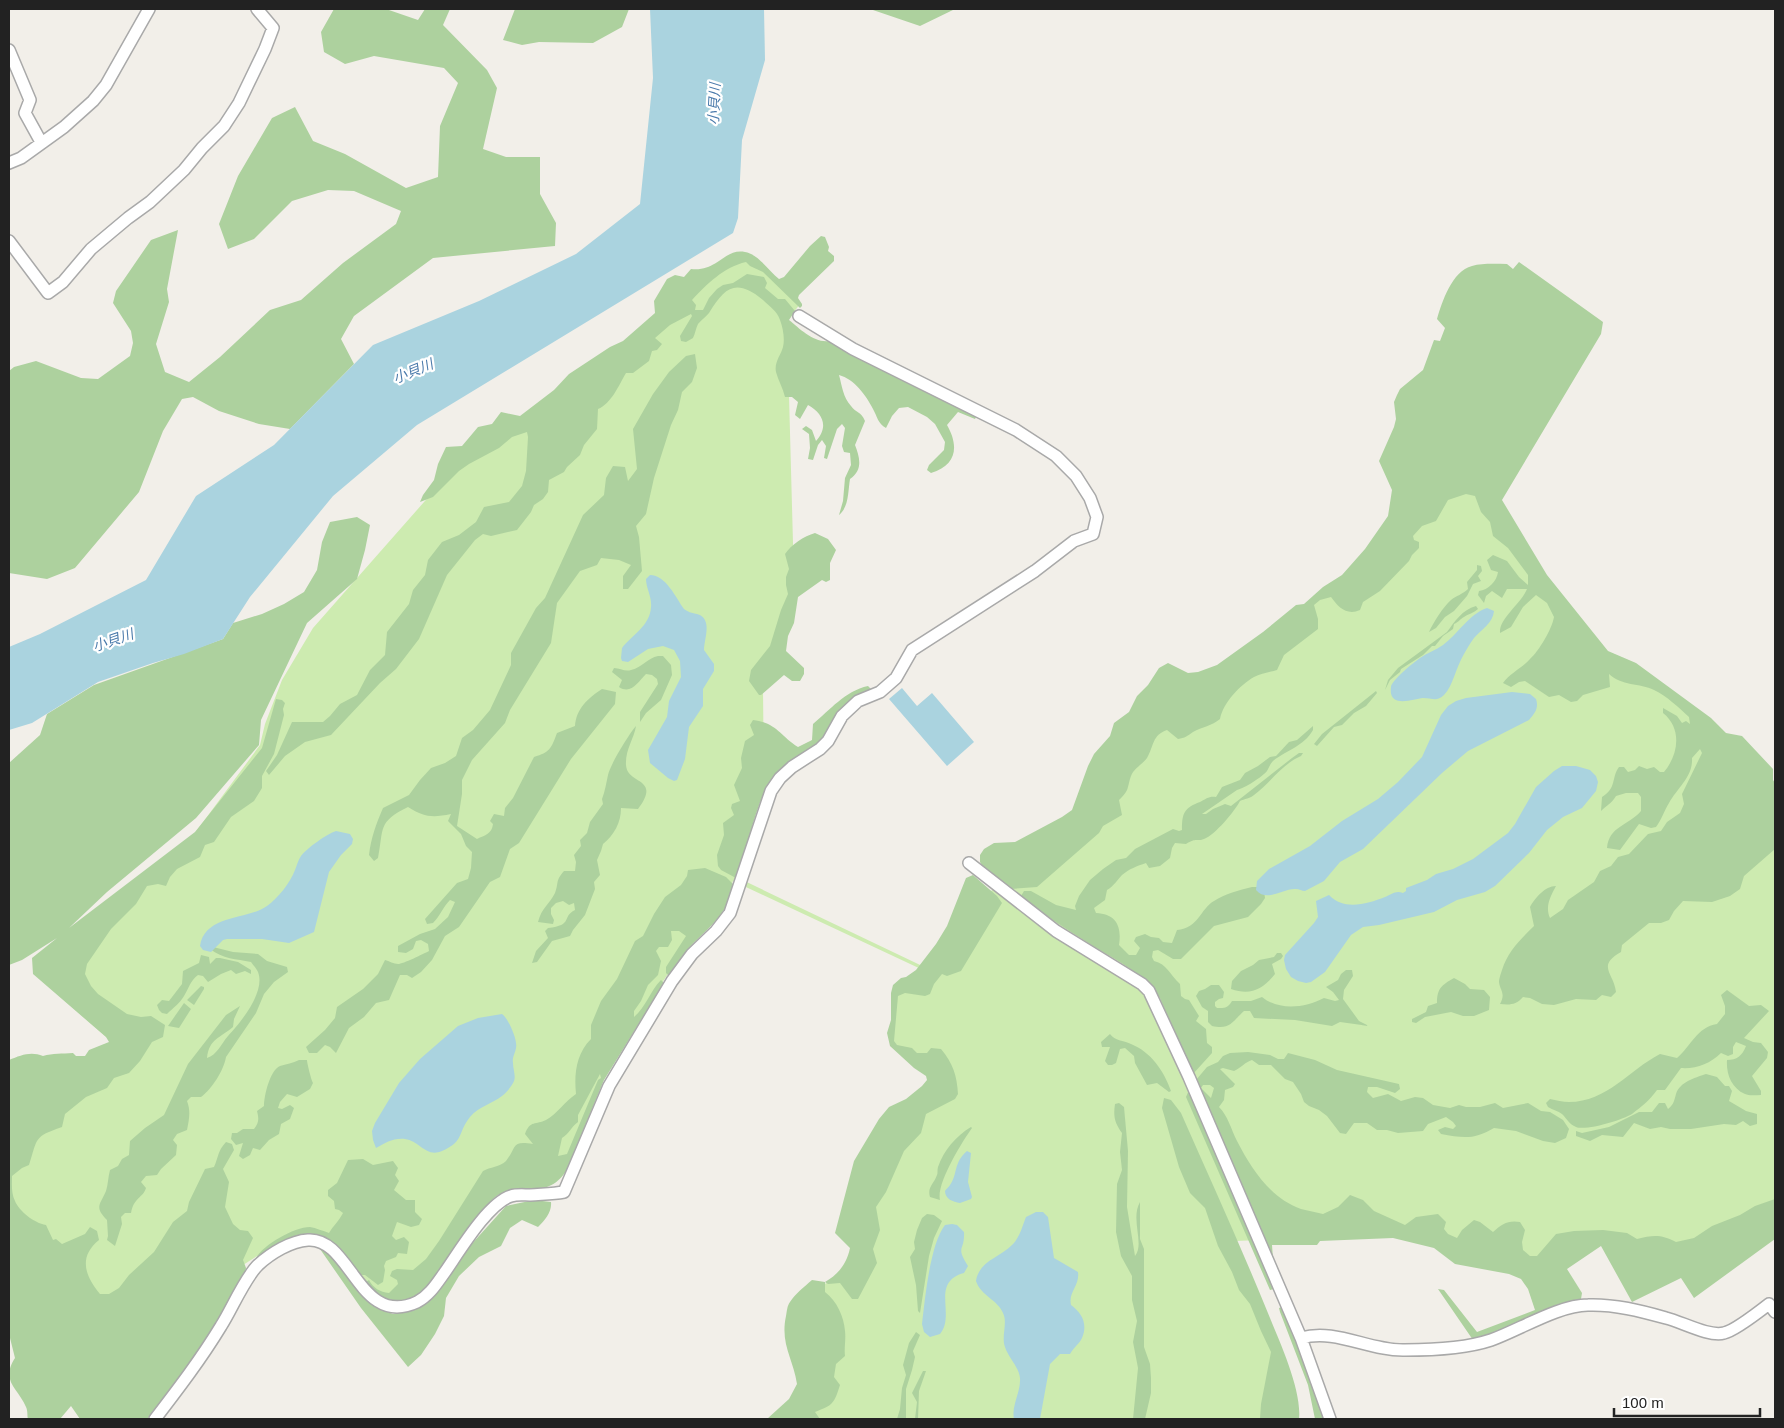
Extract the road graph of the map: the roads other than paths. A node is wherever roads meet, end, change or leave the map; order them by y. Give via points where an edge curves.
1 (149, 9) edge
2 (257, 9) edge
3 (9, 50) edge
4 (41, 142) junction
5 (9, 163) edge
6 (9, 241) edge
7 (798, 316) dead end
8 (969, 863) dead end
9 (1775, 1312) edge
10 (1301, 1338) junction
11 (155, 1419) edge
12 (1330, 1419) edge

1 - 4 street via 94,101
2 - 6 street via 273,28 240,103 224,126 150,202 90,249 63,282 48,293
3 - 4 street via 30,100 25,113
4 - 5 street
7 - 11 street via 853,349 1016,430 1056,456 1076,476 1090,498 1097,517 1093,534 1074,541 1035,571 912,650 896,678 880,692 858,702 842,716 820,749 780,778 771,791 730,913 672,981 609,1086 564,1192 512,1195 501,1201 490,1210 432,1291 424,1298 398,1307 386,1305 367,1293 326,1244 298,1241 270,1255 257,1266 220,1327
8 - 10 street via 1056,931 1149,991
9 - 10 street via 1769,1304 1725,1333 1712,1333 1632,1310 1585,1305 1558,1312 1474,1345 1388,1350 1340,1337 1311,1335
10 - 12 street

